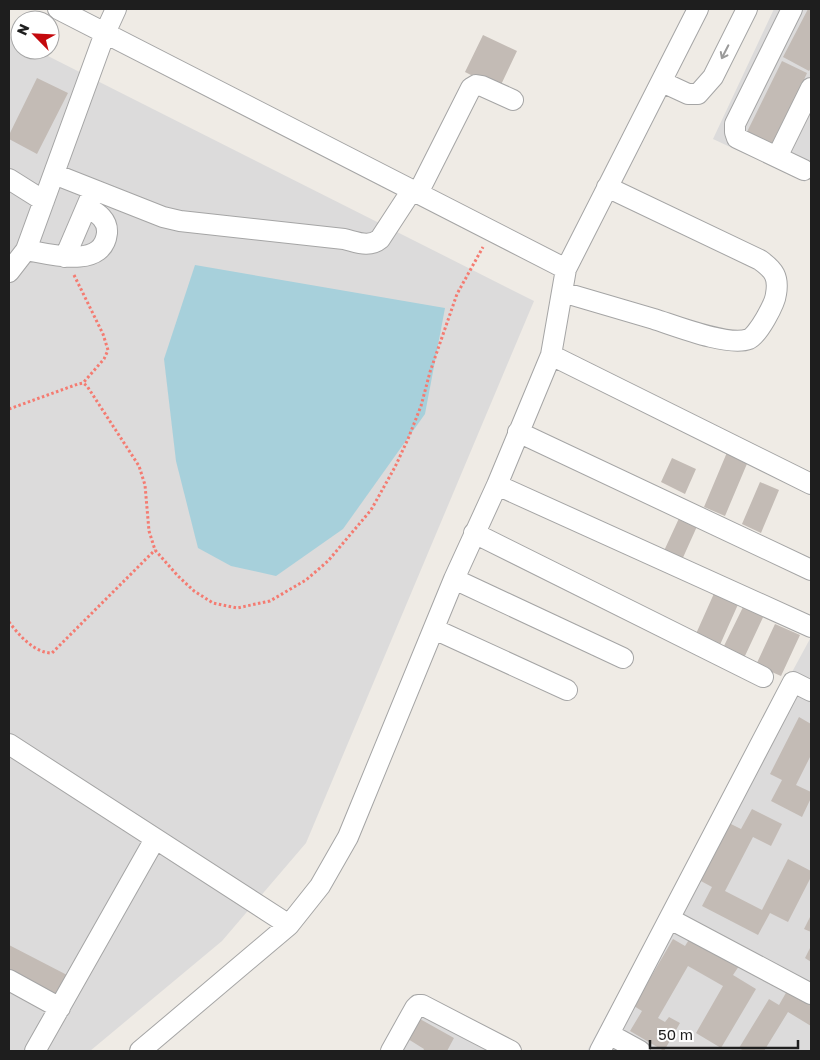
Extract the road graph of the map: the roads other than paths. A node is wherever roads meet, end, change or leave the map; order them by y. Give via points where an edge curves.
1 (58, 9) edge
2 (116, 9) edge
3 (698, 9) edge
4 (747, 9) edge
5 (792, 9) edge
6 (104, 33) junction
7 (662, 82) junction
8 (811, 88) edge
9 (513, 100) dead end
10 (777, 157) junction
11 (804, 170) dead end
12 (54, 174) junction
13 (9, 179) edge
14 (607, 187) junction
15 (415, 192) junction
16 (90, 198) junction
17 (44, 201) junction
18 (26, 250) junction
19 (65, 257) junction
20 (566, 269) junction
21 (9, 272) edge
22 (562, 292) junction
23 (551, 355) junction
24 (518, 432) junction
25 (811, 484) edge
26 (497, 485) junction
27 (474, 532) junction
28 (811, 570) edge
29 (454, 579) junction
30 (811, 627) edge
31 (434, 629) junction
32 (623, 658) dead end
33 (763, 677) dead end
34 (567, 690) dead end
35 (811, 691) edge
36 (9, 744) edge
37 (155, 838) junction
38 (670, 919) junction
39 (289, 925) junction
40 (9, 980) edge
41 (811, 994) edge
42 (60, 1008) junction
43 (604, 1043) edge
44 (478, 1044) edge
45 (35, 1051) edge
46 (140, 1051) edge
47 (392, 1051) edge
48 (511, 1051) edge
49 (640, 1051) edge

1 - 6 street
2 - 6 street
3 - 7 street
4 -> 7 street via 713,77 698,94 688,94
5 - 10 street via 735,124 737,138
6 - 12 street
6 - 15 street
7 - 14 street
8 - 10 street
9 - 15 street via 476,84 471,88
10 - 11 street
12 - 16 street
12 - 17 street
13 - 17 street
14 - 20 street
14 - 22 street via 760,260 770,267 778,281 776,298 764,323 752,338 742,341 709,336
15 - 16 street via 380,239 367,245 344,239 180,221
15 - 20 street
16 - 19 street
16 - 19 street via 104,221 107,231 105,242 90,255
17 - 18 street
18 - 19 street
18 - 21 street
20 - 22 street
22 - 23 street
23 - 24 street
23 - 25 street
24 - 26 street
24 - 28 street
26 - 27 street
26 - 30 street
27 - 29 street
27 - 33 street
29 - 31 street
29 - 32 street
31 - 34 street
31 - 39 street via 348,837 320,886
35 - 38 street via 793,682
36 - 37 street
37 - 39 street
37 - 42 street
38 - 41 street
38 - 43 street
39 - 46 street
40 - 42 street
42 - 45 street
43 - 49 street
44 - 47 street via 418,1005
44 - 48 street

